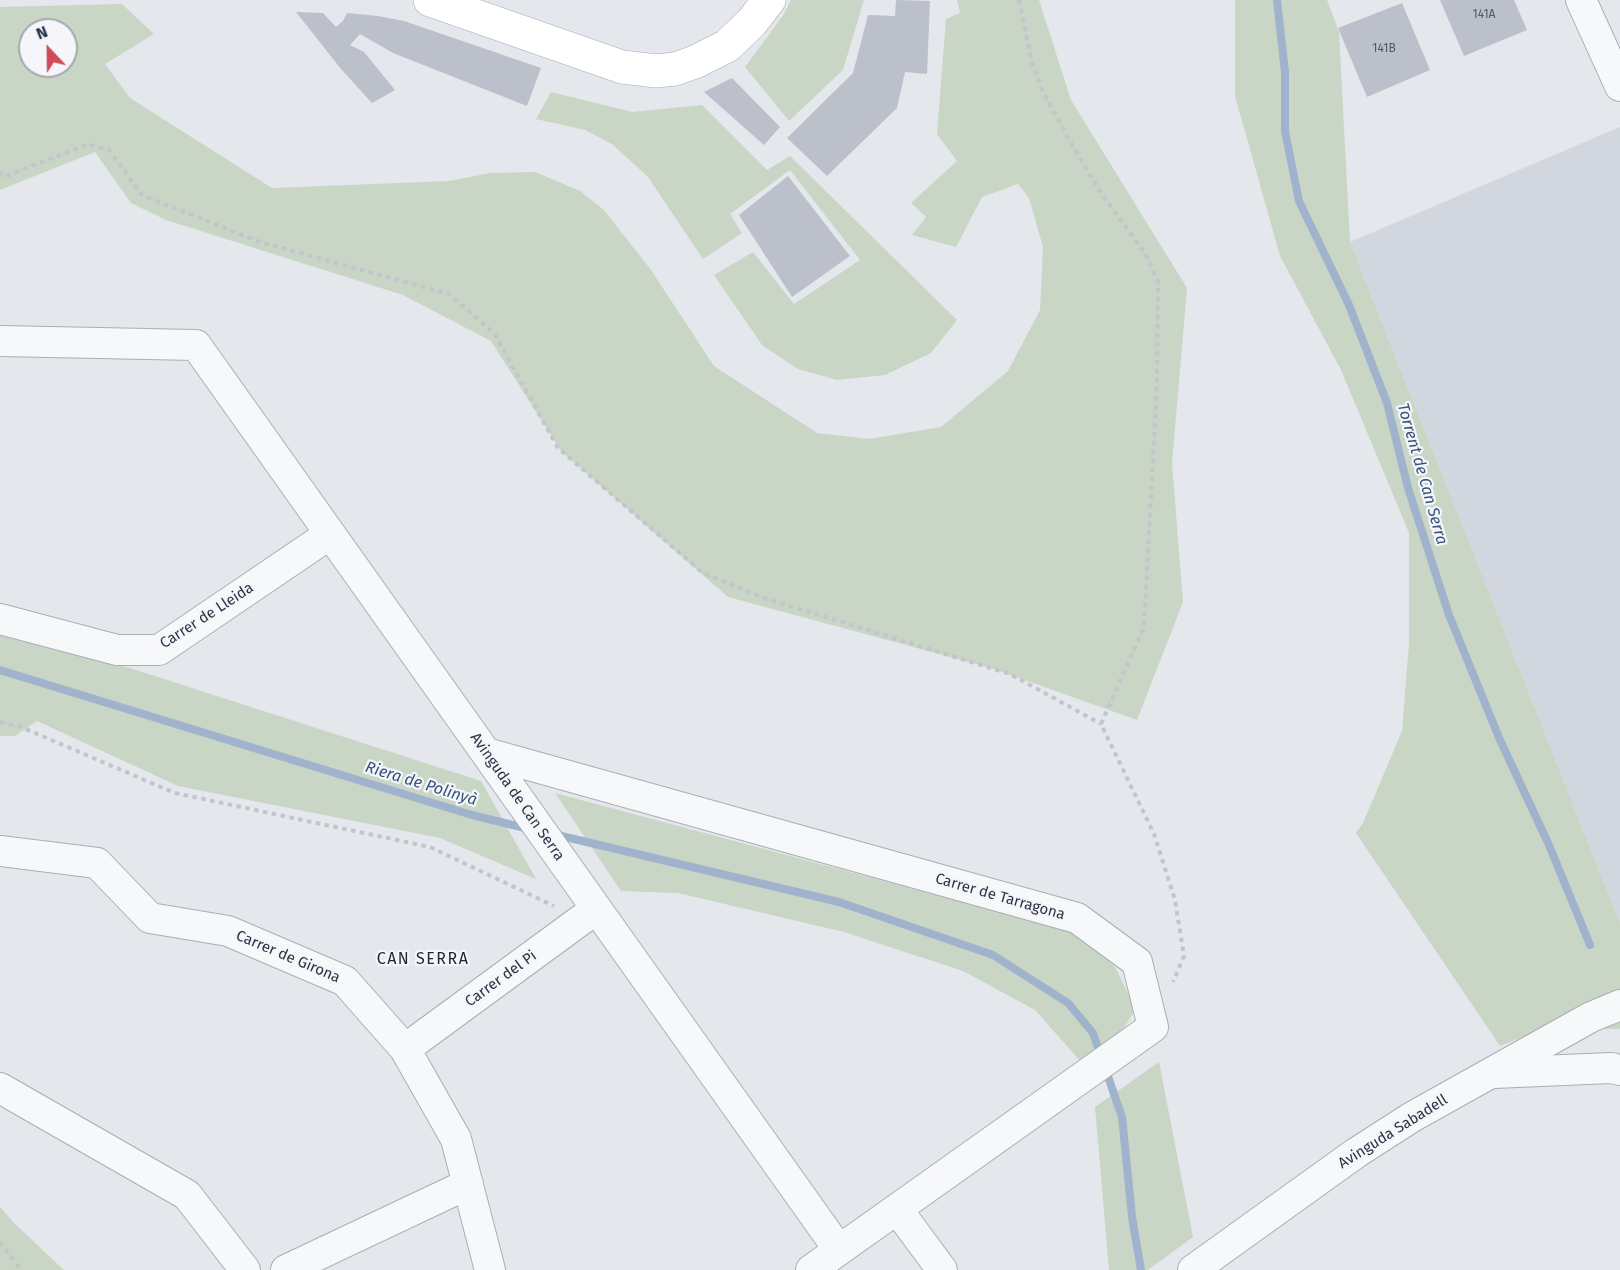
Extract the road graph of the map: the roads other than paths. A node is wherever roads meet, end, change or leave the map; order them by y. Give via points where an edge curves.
1 (430, 0) edge
2 (770, 0) edge
3 (1581, 0) edge
4 (1620, 86) edge
5 (0, 341) edge
6 (330, 534) junction
7 (0, 618) edge
8 (486, 753) junction
9 (0, 851) edge
10 (596, 909) junction
11 (1620, 1005) edge
12 (405, 1049) junction
13 (1620, 1070) edge
14 (1489, 1073) junction
15 (0, 1088) edge
16 (468, 1184) junction
17 (897, 1209) junction
18 (839, 1250) junction
19 (244, 1270) edge
20 (286, 1270) edge
21 (490, 1270) edge
22 (811, 1270) edge
23 (942, 1270) edge
24 (1193, 1270) edge

1 - 2 main road via 622,67 656,71 695,63 727,46
3 - 4 street
5 - 6 street, Avinguda de Can Serra via 196,345
6 - 7 street, Carrer de Lleida via 159,650 117,650
6 - 8 street, Avinguda de Can Serra
8 - 10 street, Avinguda de Can Serra
8 - 17 street, Carrer de Tarragona via 1077,918 1137,962 1153,1027
9 - 12 street, Carrer de Girona via 98,863 150,918 228,931 345,981
10 - 12 street, Carrer del Pi
10 - 18 street, Avinguda de Can Serra
11 - 14 street
12 - 16 street, Carrer de Girona via 456,1138
13 - 14 street, Avinguda Sabadell
14 - 24 street, Avinguda Sabadell via 1356,1153
15 - 19 street via 187,1195
16 - 20 street
16 - 21 street, Carrer de Girona
17 - 18 street
17 - 23 street
18 - 22 street

